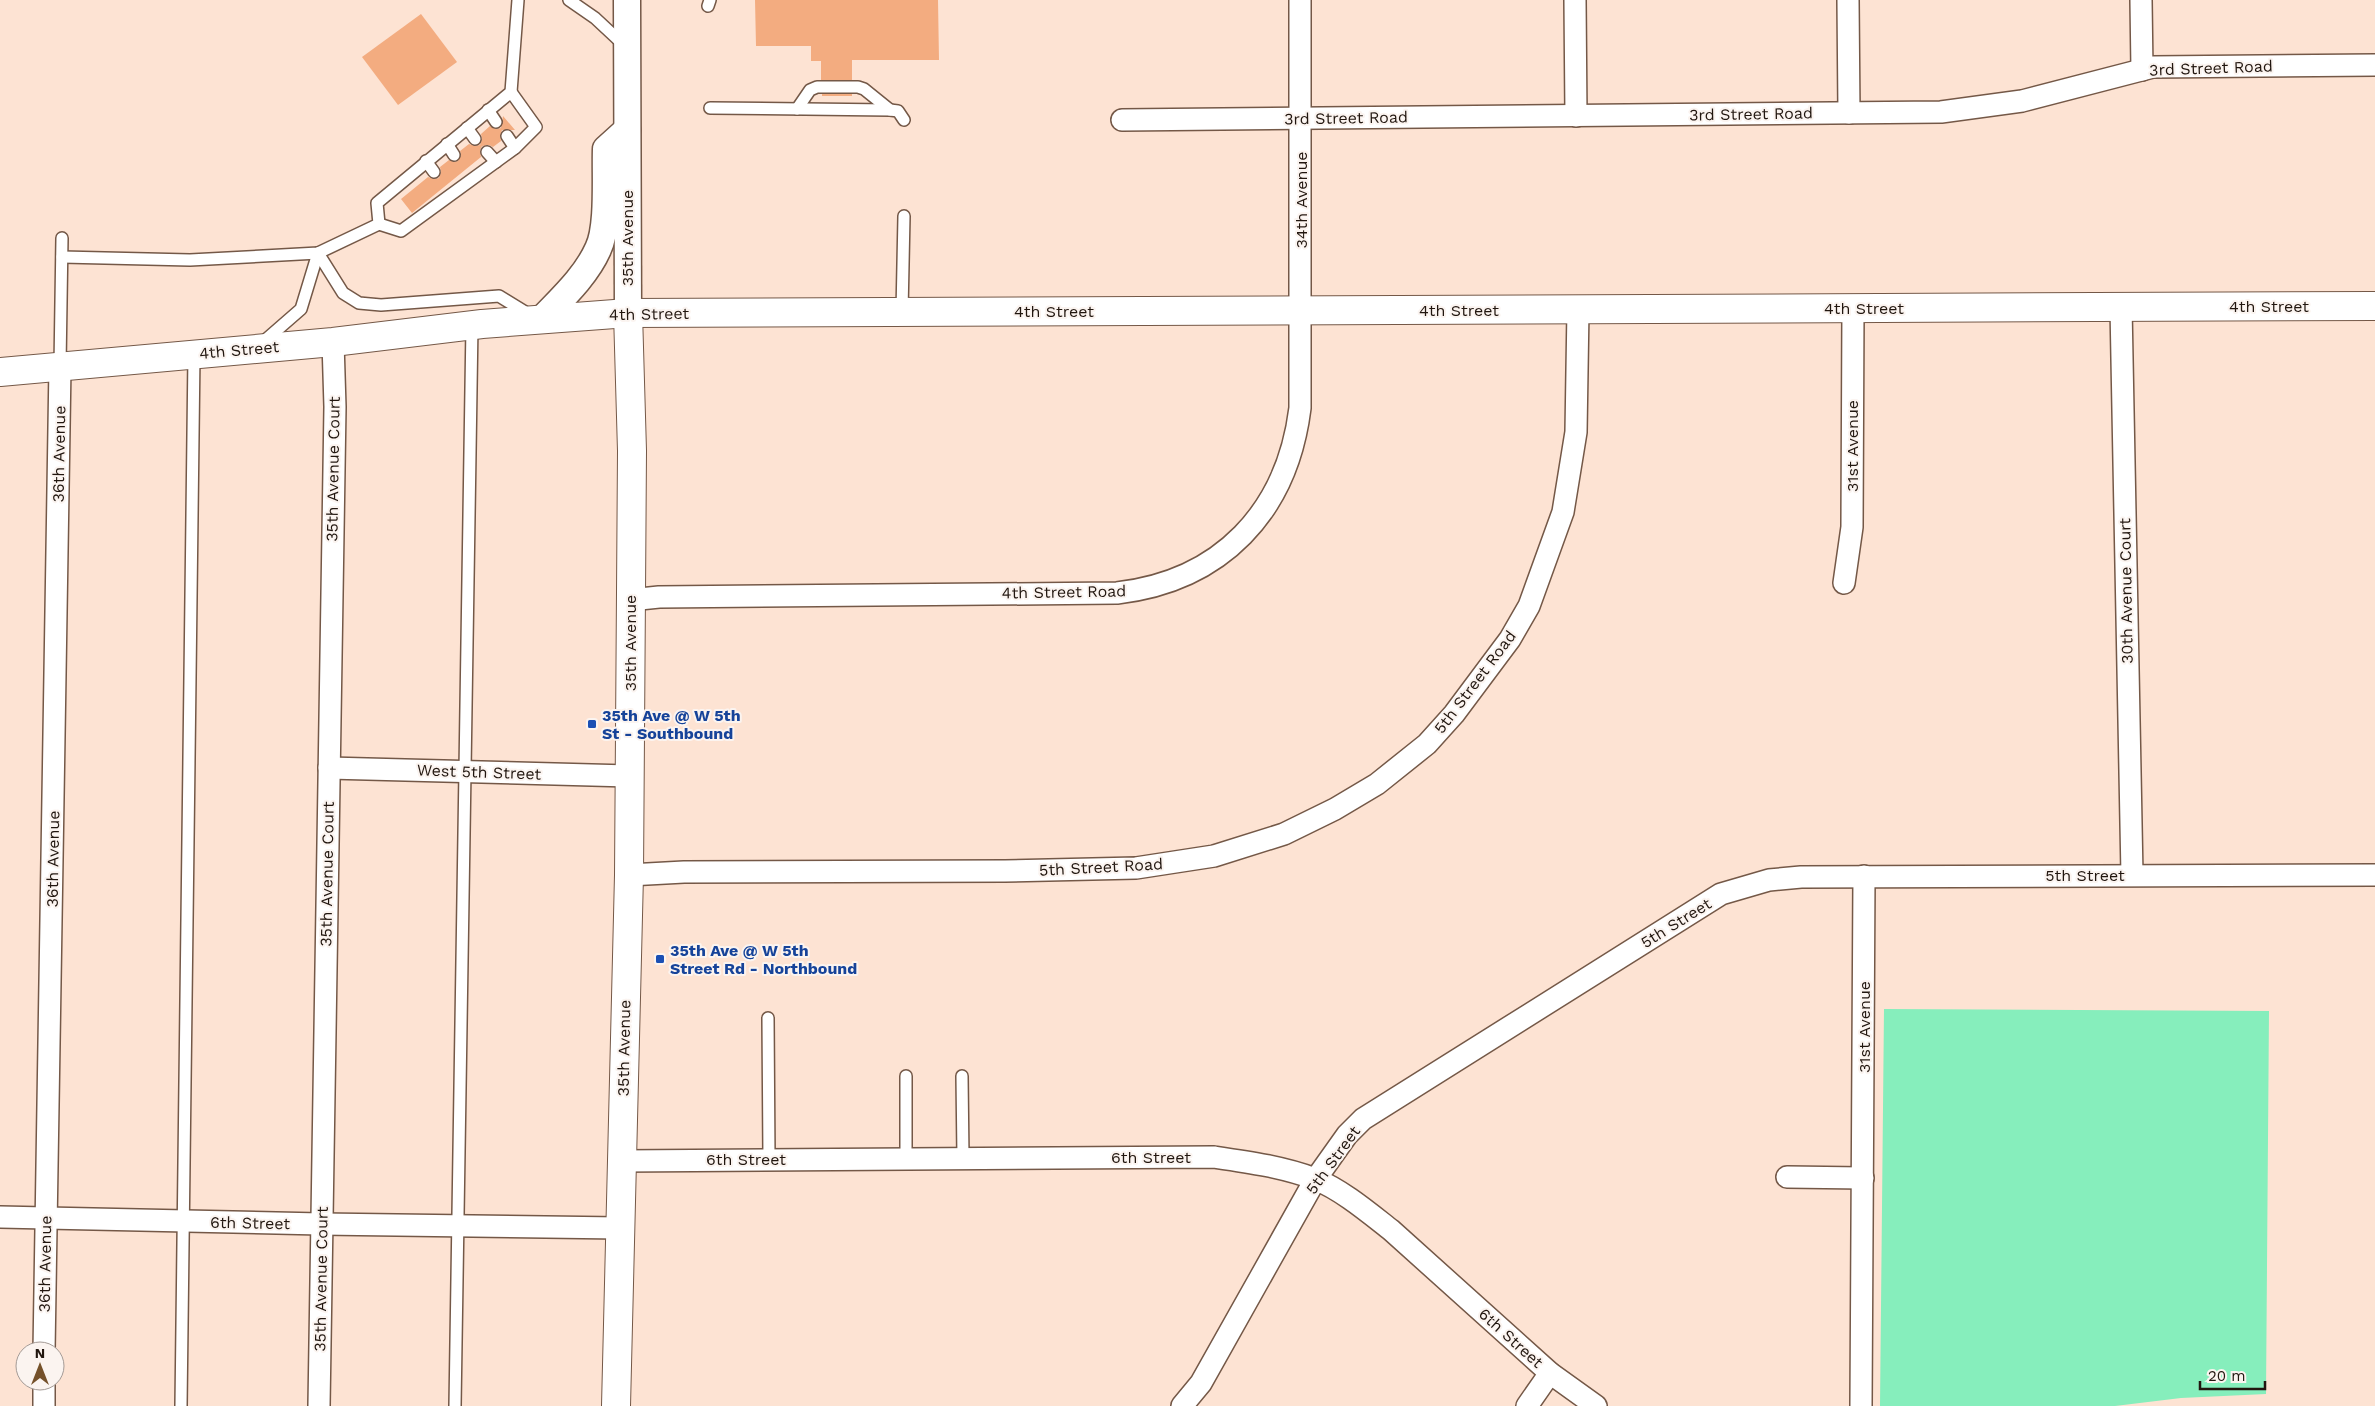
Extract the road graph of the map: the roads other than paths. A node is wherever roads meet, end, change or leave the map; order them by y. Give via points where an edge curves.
1 (518, 0) edge
2 (568, 0) edge
3 (627, 0) edge
4 (1300, 0) edge
5 (1575, 0) edge
6 (1848, 0) edge
7 (2141, 0) edge
8 (627, 47) junction
9 (2375, 65) edge
10 (2142, 70) junction
11 (511, 92) junction
12 (710, 108) dead end
13 (797, 109) junction
14 (488, 110) junction
15 (890, 110) junction
16 (1849, 113) junction
17 (1576, 116) junction
18 (1301, 119) junction
19 (904, 120) dead end
20 (1122, 120) dead end
21 (496, 122) dead end
22 (467, 128) junction
23 (627, 130) junction
24 (506, 136) dead end
25 (475, 139) dead end
26 (447, 144) junction
27 (515, 148) junction
28 (487, 152) dead end
29 (454, 155) dead end
30 (426, 161) junction
31 (496, 162) junction
32 (434, 172) dead end
33 (408, 177) junction
34 (416, 186) dead end
35 (904, 216) dead end
36 (380, 224) junction
37 (62, 238) dead end
38 (318, 253) junction
39 (62, 256) junction
40 (2375, 306) edge
41 (2121, 307) junction
42 (1853, 308) junction
43 (1578, 309) junction
44 (1300, 310) junction
45 (902, 312) junction
46 (628, 313) junction
47 (540, 319) junction
48 (472, 325) junction
49 (333, 342) junction
50 (257, 348) junction
51 (194, 354) junction
52 (60, 366) junction
53 (0, 372) edge
54 (1844, 583) dead end
55 (630, 600) junction
56 (329, 768) junction
57 (464, 771) junction
58 (630, 776) junction
59 (629, 875) junction
60 (2132, 875) junction
61 (2375, 875) edge
62 (1864, 876) junction
63 (768, 1018) dead end
64 (906, 1076) dead end
65 (962, 1076) dead end
66 (906, 1158) junction
67 (963, 1158) junction
68 (769, 1159) junction
69 (622, 1161) junction
70 (1786, 1177) dead end
71 (1863, 1178) junction
72 (1315, 1180) junction
73 (0, 1217) edge
74 (45, 1218) junction
75 (185, 1221) junction
76 (321, 1224) junction
77 (459, 1226) junction
78 (620, 1228) junction
79 (44, 1341) edge
80 (1550, 1374) junction
81 (44, 1391) edge
82 (44, 1406) edge
83 (181, 1406) edge
84 (319, 1406) edge
85 (455, 1406) edge
86 (616, 1406) edge
87 (1182, 1406) edge
88 (1526, 1406) edge
89 (1596, 1406) edge
90 (1861, 1406) edge

1 - 11 lane
2 - 8 lane via 595,18
3 - 8 street, 35th Avenue
4 - 18 street, 34th Avenue
5 - 17 street
6 - 16 street
7 - 10 street
8 - 23 street, 35th Avenue
9 - 10 street, 3rd Street Road via 2153,67
10 - 16 street, 3rd Street Road via 2013,102 1940,112
11 - 14 lane
11 - 27 lane via 536,127
12 - 13 lane
13 - 15 lane
13 - 15 lane via 810,90 817,87 858,87
14 - 21 lane
14 - 22 lane
15 - 19 lane via 898,112
16 - 17 street, 3rd Street Road
17 - 18 street, 3rd Street Road
18 - 20 street, 3rd Street Road
18 - 44 street, 34th Avenue
22 - 25 lane
22 - 26 lane
23 - 46 street, 35th Avenue
23 - 47 street via 606,149 604,231 598,249 571,289
24 - 27 lane
26 - 29 lane
26 - 30 lane
27 - 31 lane
28 - 31 lane
30 - 32 lane
30 - 33 lane
31 - 36 lane via 468,175 401,231
33 - 34 lane
33 - 36 lane via 377,203
35 - 45 lane
36 - 38 lane
37 - 39 lane
38 - 39 lane via 190,260
38 - 47 lane via 343,293 359,303 381,305 499,296
38 - 50 lane via 301,309
39 - 52 lane
40 - 41 main road, 4th Street
41 - 42 main road, 4th Street
41 - 60 street, 30th Avenue Court
42 - 43 main road, 4th Street
42 - 54 street, 31st Avenue via 1852,527
43 - 44 main road, 4th Street
43 - 59 street, 5th Street Road via 1576,432 1564,503 1528,606 1510,639 1454,714 1427,744 1368,789 1284,834 1214,856 1136,868
44 - 45 main road, 4th Street
44 - 55 street, 4th Street Road via 1300,408 1297,434 1286,470 1268,504 1239,540 1181,578 1117,593
45 - 46 main road, 4th Street
46 - 47 main road, 4th Street
46 - 55 main road, 35th Avenue via 632,432
47 - 48 main road, 4th Street
48 - 49 main road, 4th Street
48 - 57 lane
49 - 50 main road, 4th Street
49 - 56 street, 35th Avenue Court via 335,407
50 - 51 main road, 4th Street
51 - 52 main road, 4th Street
51 - 75 lane
52 - 53 main road, 4th Street
52 - 74 street, 36th Avenue
55 - 58 main road, 35th Avenue
56 - 57 street, West 5th Street
56 - 76 street, 35th Avenue Court
57 - 58 street, West 5th Street
57 - 77 lane
58 - 59 main road, 35th Avenue
59 - 69 main road, 35th Avenue
60 - 61 street, 5th Street
60 - 62 street, 5th Street
62 - 71 street, 31st Avenue
62 - 72 street, 5th Street via 1769,880 1722,894 1363,1119 1347,1135
63 - 68 lane
64 - 66 lane
65 - 67 lane
66 - 67 street, 6th Street
66 - 68 street, 6th Street
67 - 72 street, 6th Street via 1214,1156 1262,1164
68 - 69 street, 6th Street
69 - 78 main road, 35th Avenue
70 - 71 street
71 - 90 street, 31st Avenue
72 - 80 street, 6th Street via 1365,1209 1391,1230
72 - 87 street, 5th Street via 1201,1383
73 - 74 street, 6th Street
74 - 75 street, 6th Street
74 - 79 street, 36th Avenue
75 - 76 street, 6th Street
75 - 83 lane
76 - 77 street, 6th Street
76 - 84 street, 35th Avenue Court
77 - 78 street, 6th Street
77 - 85 lane
78 - 86 main road, 35th Avenue
80 - 88 street
80 - 89 street, 6th Street
81 - 82 street

